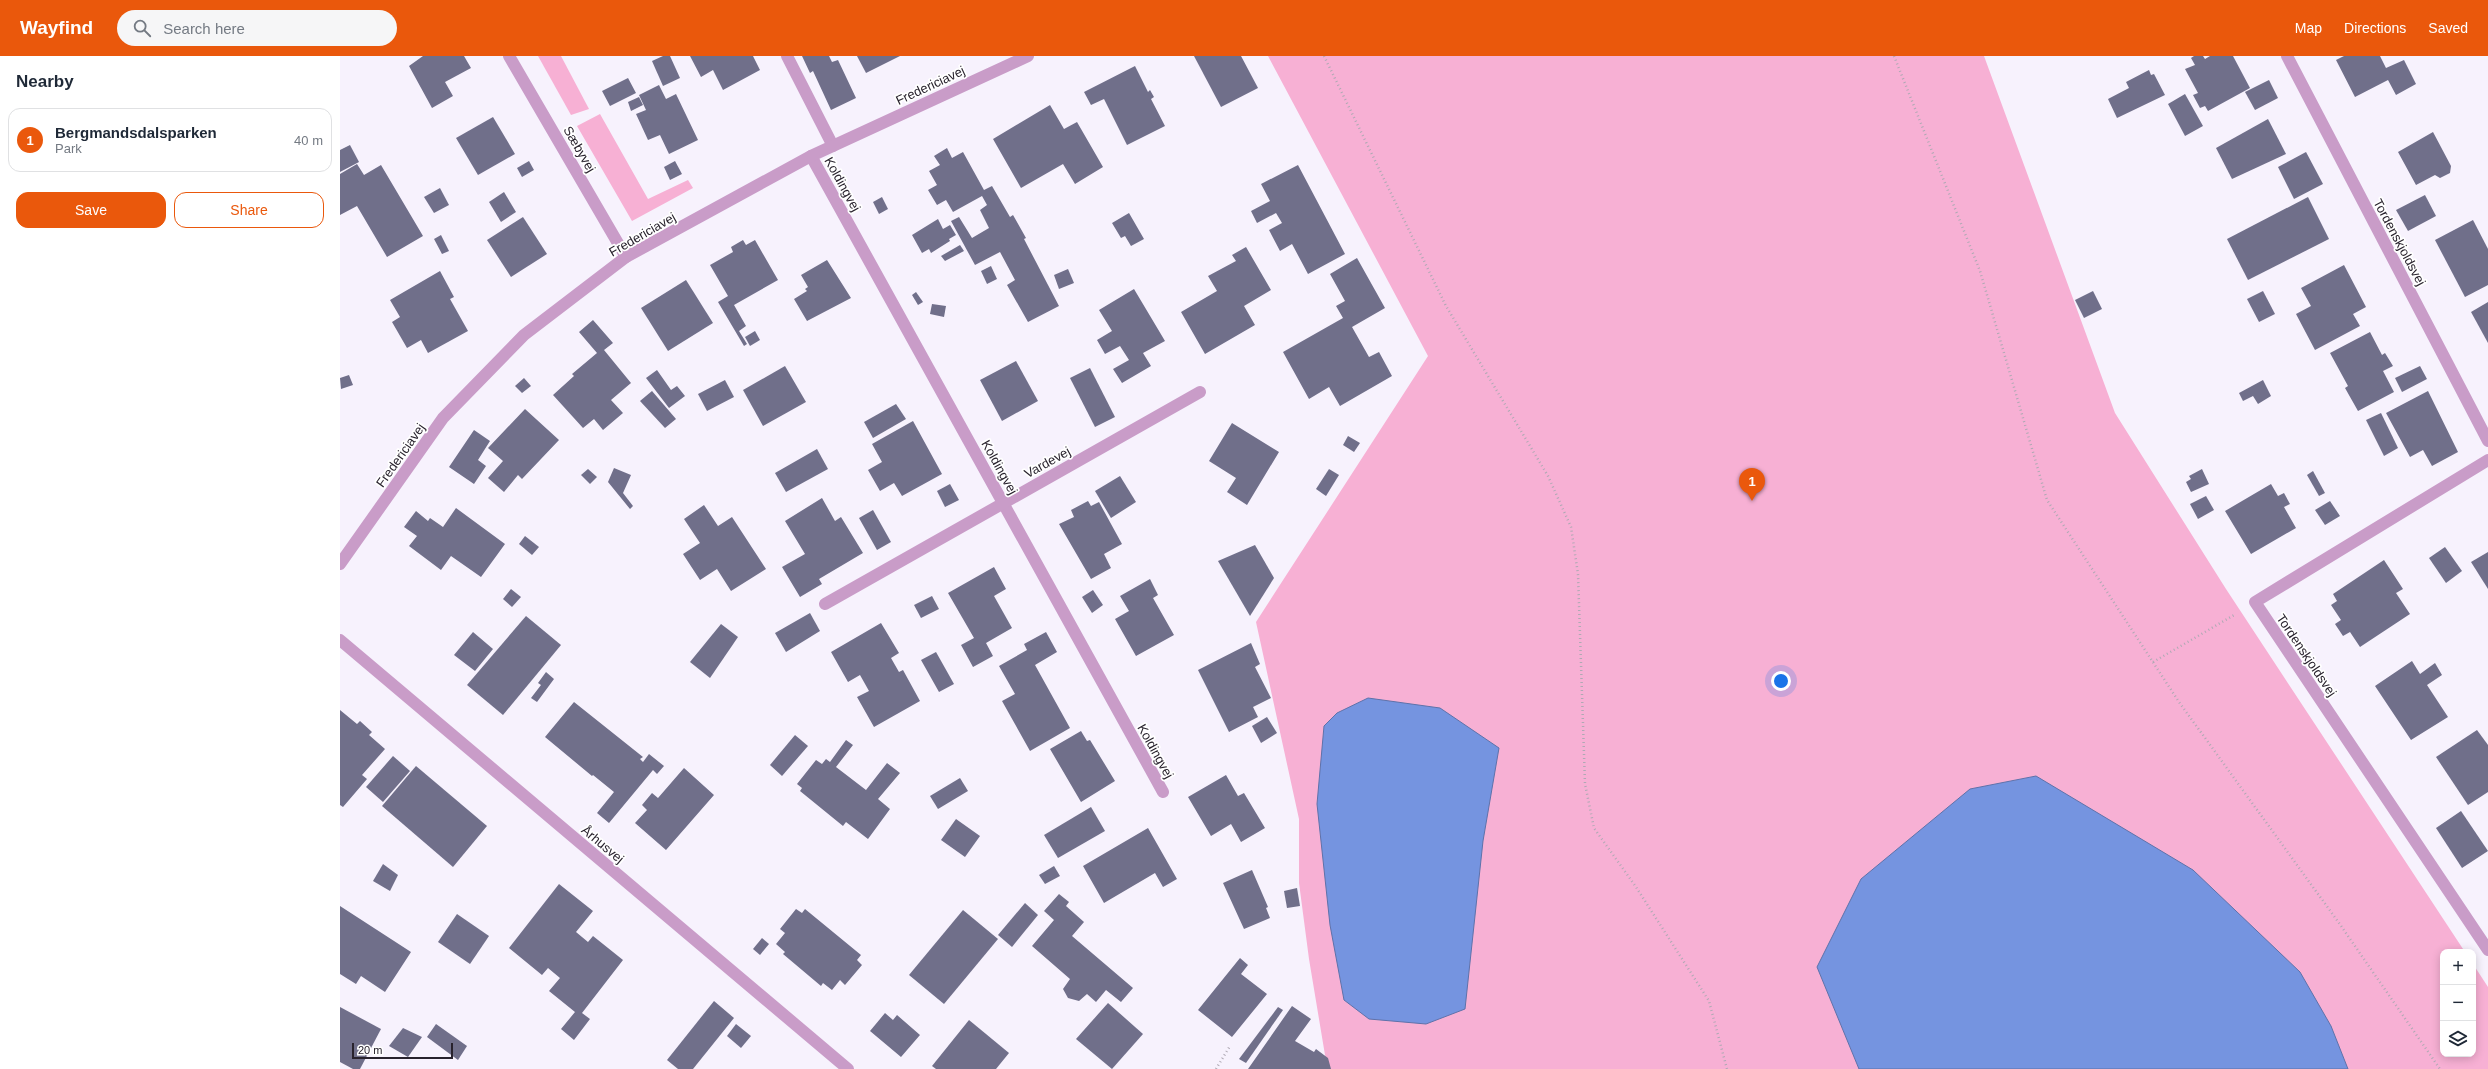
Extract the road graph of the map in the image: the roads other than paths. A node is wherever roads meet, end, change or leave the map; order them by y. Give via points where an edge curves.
1 (509, 56) edge
2 (787, 56) edge
3 (1028, 56) edge
4 (2287, 56) edge
5 (1001, 61) edge
6 (833, 146) junction
7 (811, 156) junction
8 (626, 257) junction
9 (1200, 392) dead end
10 (2488, 441) edge
11 (2488, 460) edge
12 (1003, 503) junction
13 (340, 564) edge
14 (825, 604) dead end
15 (340, 640) edge
16 (1163, 792) dead end
17 (2488, 950) edge
18 (848, 1069) edge

1 - 8 street, Sæbyvej
2 - 6 street
3 - 5 street, Fredericiavej
4 - 10 street, Tordenskjoldsvej
5 - 6 street, Fredericiavej
6 - 7 street, Fredericiavej
7 - 8 street, Fredericiavej
7 - 12 street, Koldingvej
8 - 13 street, Fredericiavej via 524,335 443,418
9 - 12 street, Vardevej
11 - 17 street, Tordenskjoldsvej via 2255,602
12 - 14 street, Vardevej
12 - 16 street, Koldingvej
15 - 18 street, Århusvej

